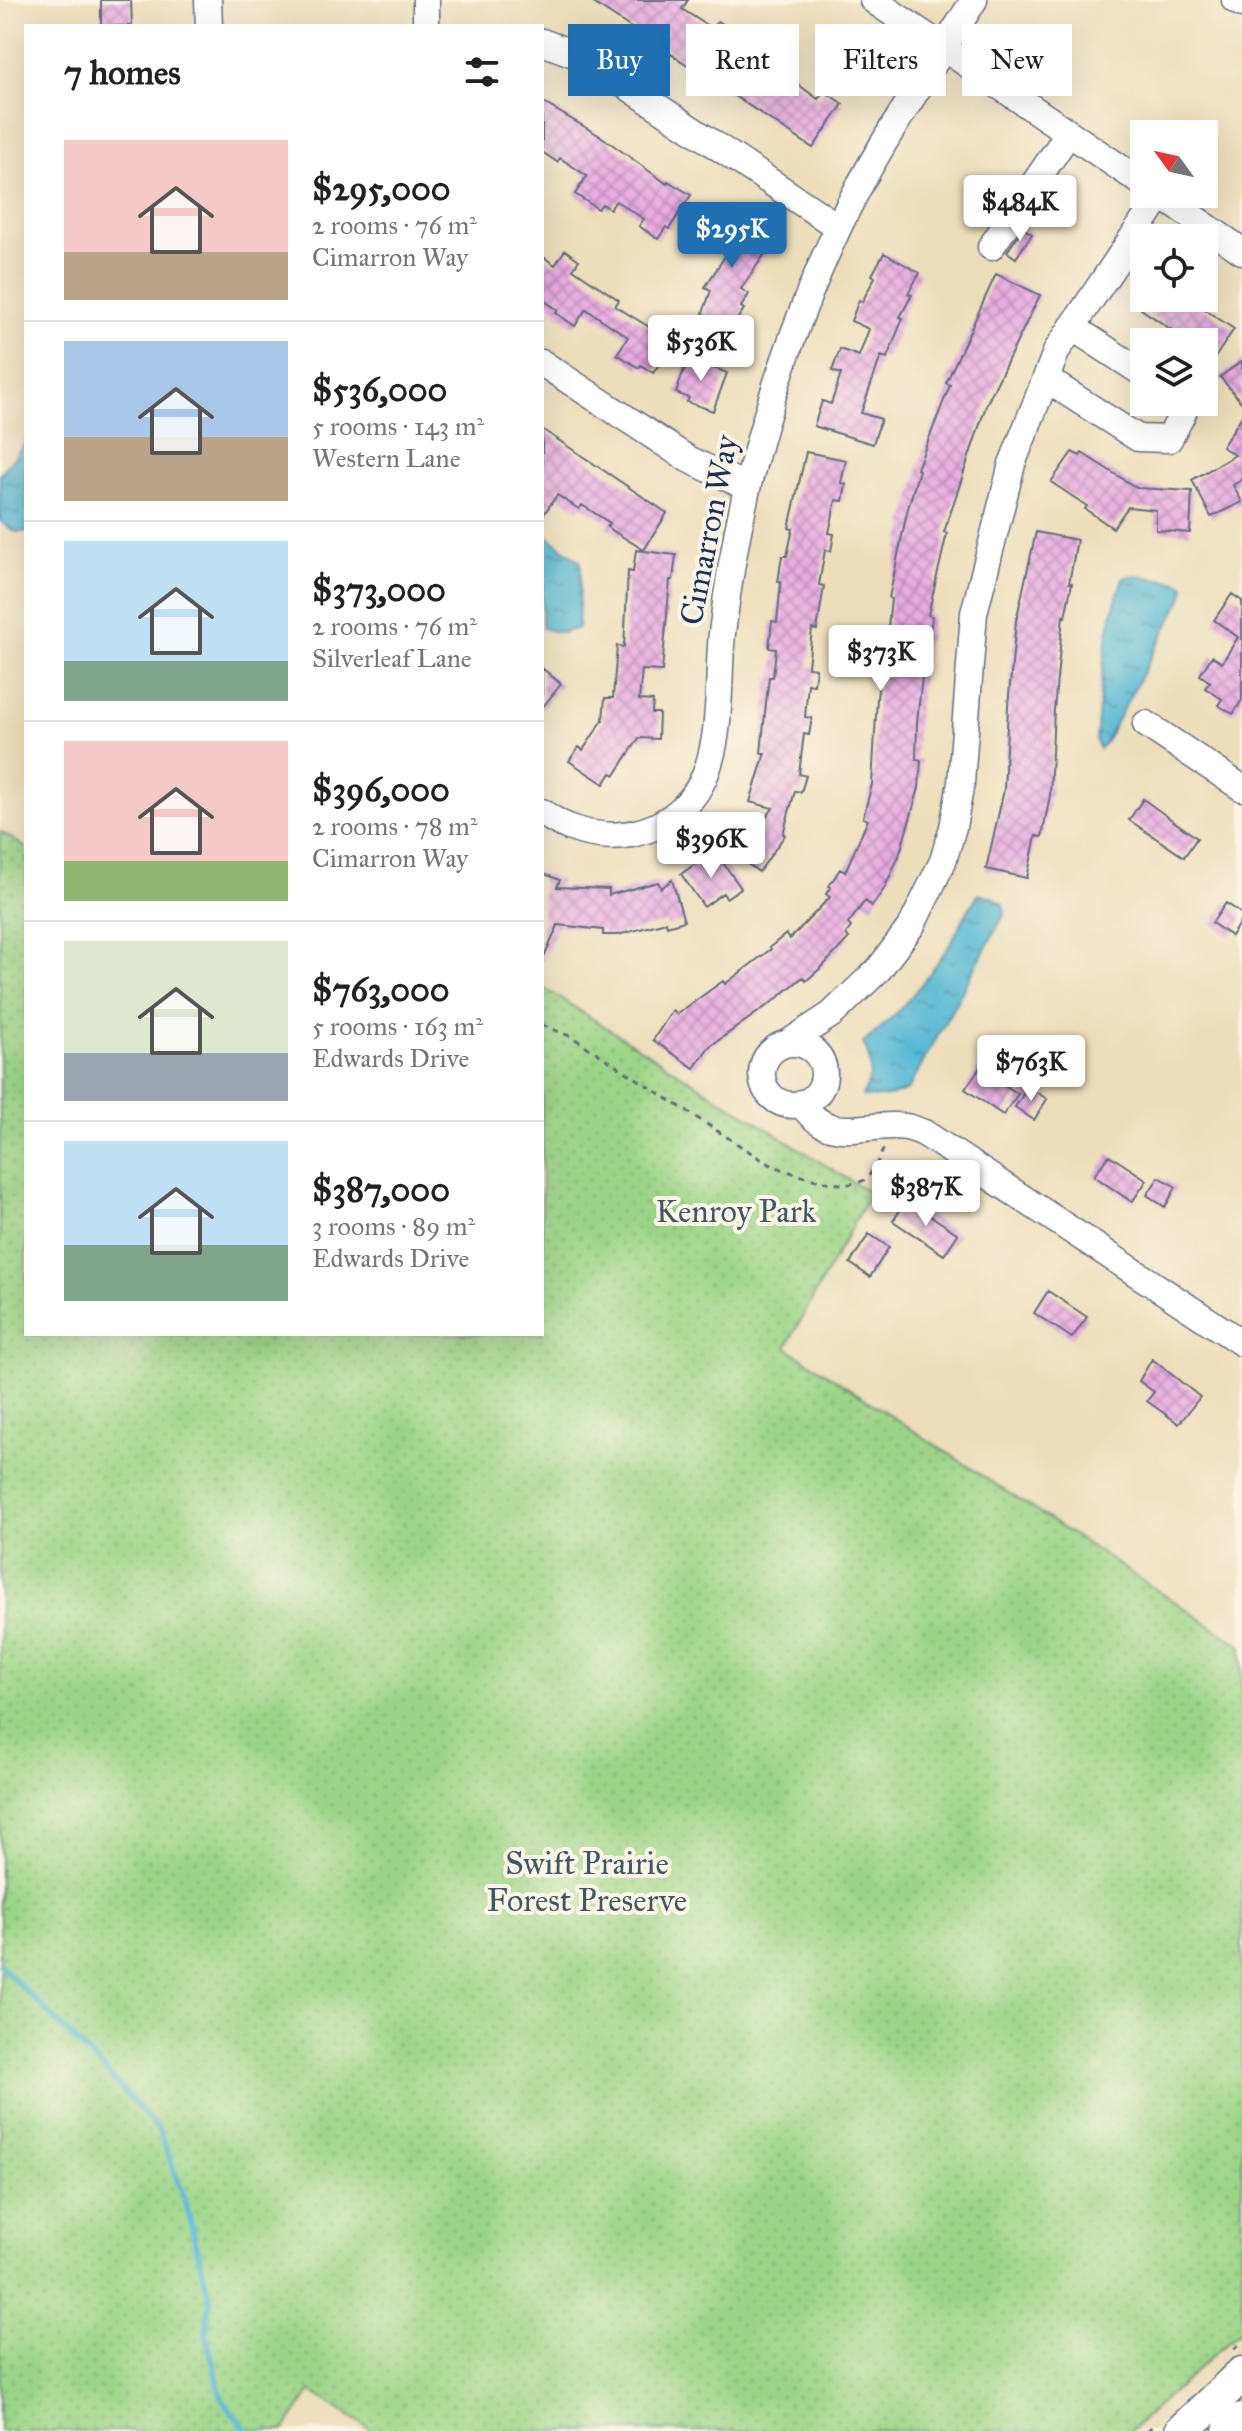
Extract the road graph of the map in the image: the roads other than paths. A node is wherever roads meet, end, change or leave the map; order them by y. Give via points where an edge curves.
1 (208, 0) edge
2 (426, 0) edge
3 (873, 0) edge
4 (974, 0) edge
5 (1235, 0) edge
6 (1242, 4) edge
7 (209, 24) edge
8 (426, 24) edge
9 (908, 24) edge
10 (544, 43) edge
11 (946, 46) edge
12 (946, 50) edge
13 (914, 96) edge
14 (1068, 134) junction
15 (1130, 175) edge
16 (1145, 208) edge
17 (1184, 208) edge
18 (838, 227) junction
19 (1239, 241) edge
20 (991, 247) dead end
21 (1072, 327) junction
22 (544, 364) edge
23 (1130, 365) edge
24 (1046, 379) junction
25 (1181, 416) edge
26 (747, 487) junction
27 (1146, 724) dead end
28 (1242, 788) edge
29 (544, 813) edge
30 (788, 1043) junction
31 (801, 1103) junction
32 (1242, 1343) edge
33 (1242, 2374) edge
34 (1242, 2420) edge
35 (1182, 2431) edge
36 (1230, 2431) edge

1 - 7 street
2 - 8 street
3 - 9 street
4 - 11 street, Cimarron Way
5 - 6 street
10 - 18 street via 585,58
12 - 14 street
13 - 18 street, Cimarron Way
14 - 15 street
14 - 20 street
16 - 21 street
17 - 19 street
18 - 26 street, Cimarron Way via 782,366
21 - 23 street
21 - 24 street
22 - 26 street via 688,459
24 - 25 street via 1138,438 1169,439
24 - 30 street via 1012,464 974,613 961,783 943,861 912,925 879,969 832,1014
26 - 29 street, Cimarron Way via 722,633 714,744 695,794 656,827 622,836 568,828
27 - 28 street
30 - 31 street via 811,1049 823,1069 818,1092
30 - 31 street via 768,1056 762,1079 774,1099
31 - 32 street via 822,1124 840,1130 907,1127 924,1133
33 - 35 main road
34 - 36 main road

